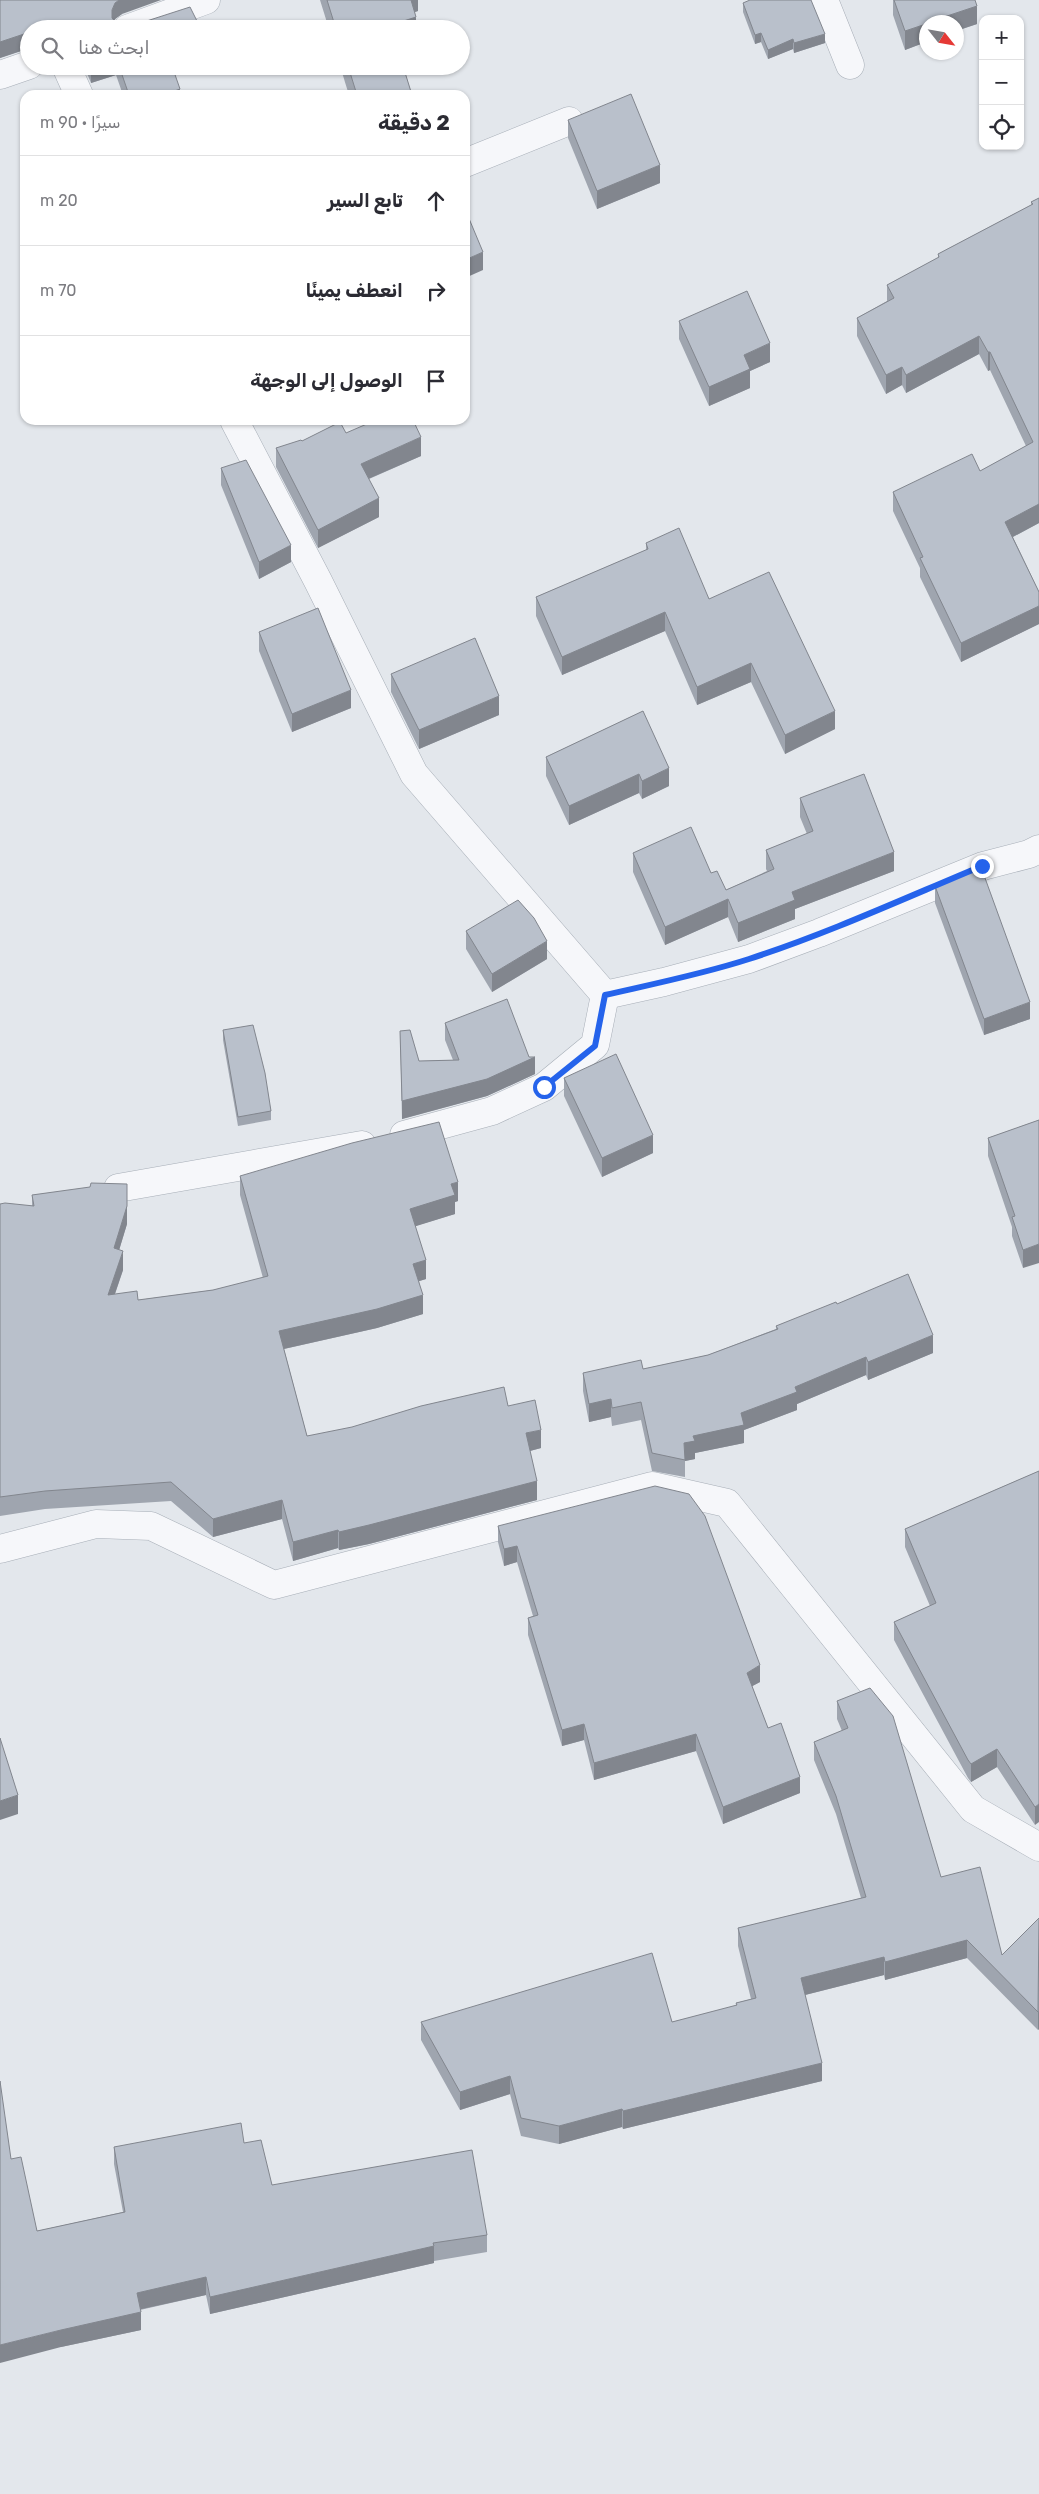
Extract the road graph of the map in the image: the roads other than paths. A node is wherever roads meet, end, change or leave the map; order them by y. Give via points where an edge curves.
1 (206, 0) edge
2 (824, 0) edge
3 (152, 20) edge
4 (850, 65) dead end
5 (20, 68) edge
6 (0, 75) edge
7 (70, 75) edge
8 (77, 90) edge
9 (569, 121) edge
10 (470, 161) edge
11 (237, 425) edge
12 (1039, 849) edge
13 (605, 995) junction
14 (118, 1188) edge
15 (0, 1550) edge
16 (1039, 1847) edge

1 - 3 street
2 - 4 street
5 - 6 street
7 - 8 street
9 - 10 street
11 - 13 street via 414,774
12 - 13 street via 982,866 749,959
13 - 14 street via 595,1046 544,1087 492,1111 376,1142
15 - 16 street via 96,1524 151,1526 274,1585 652,1486 727,1503 972,1809

